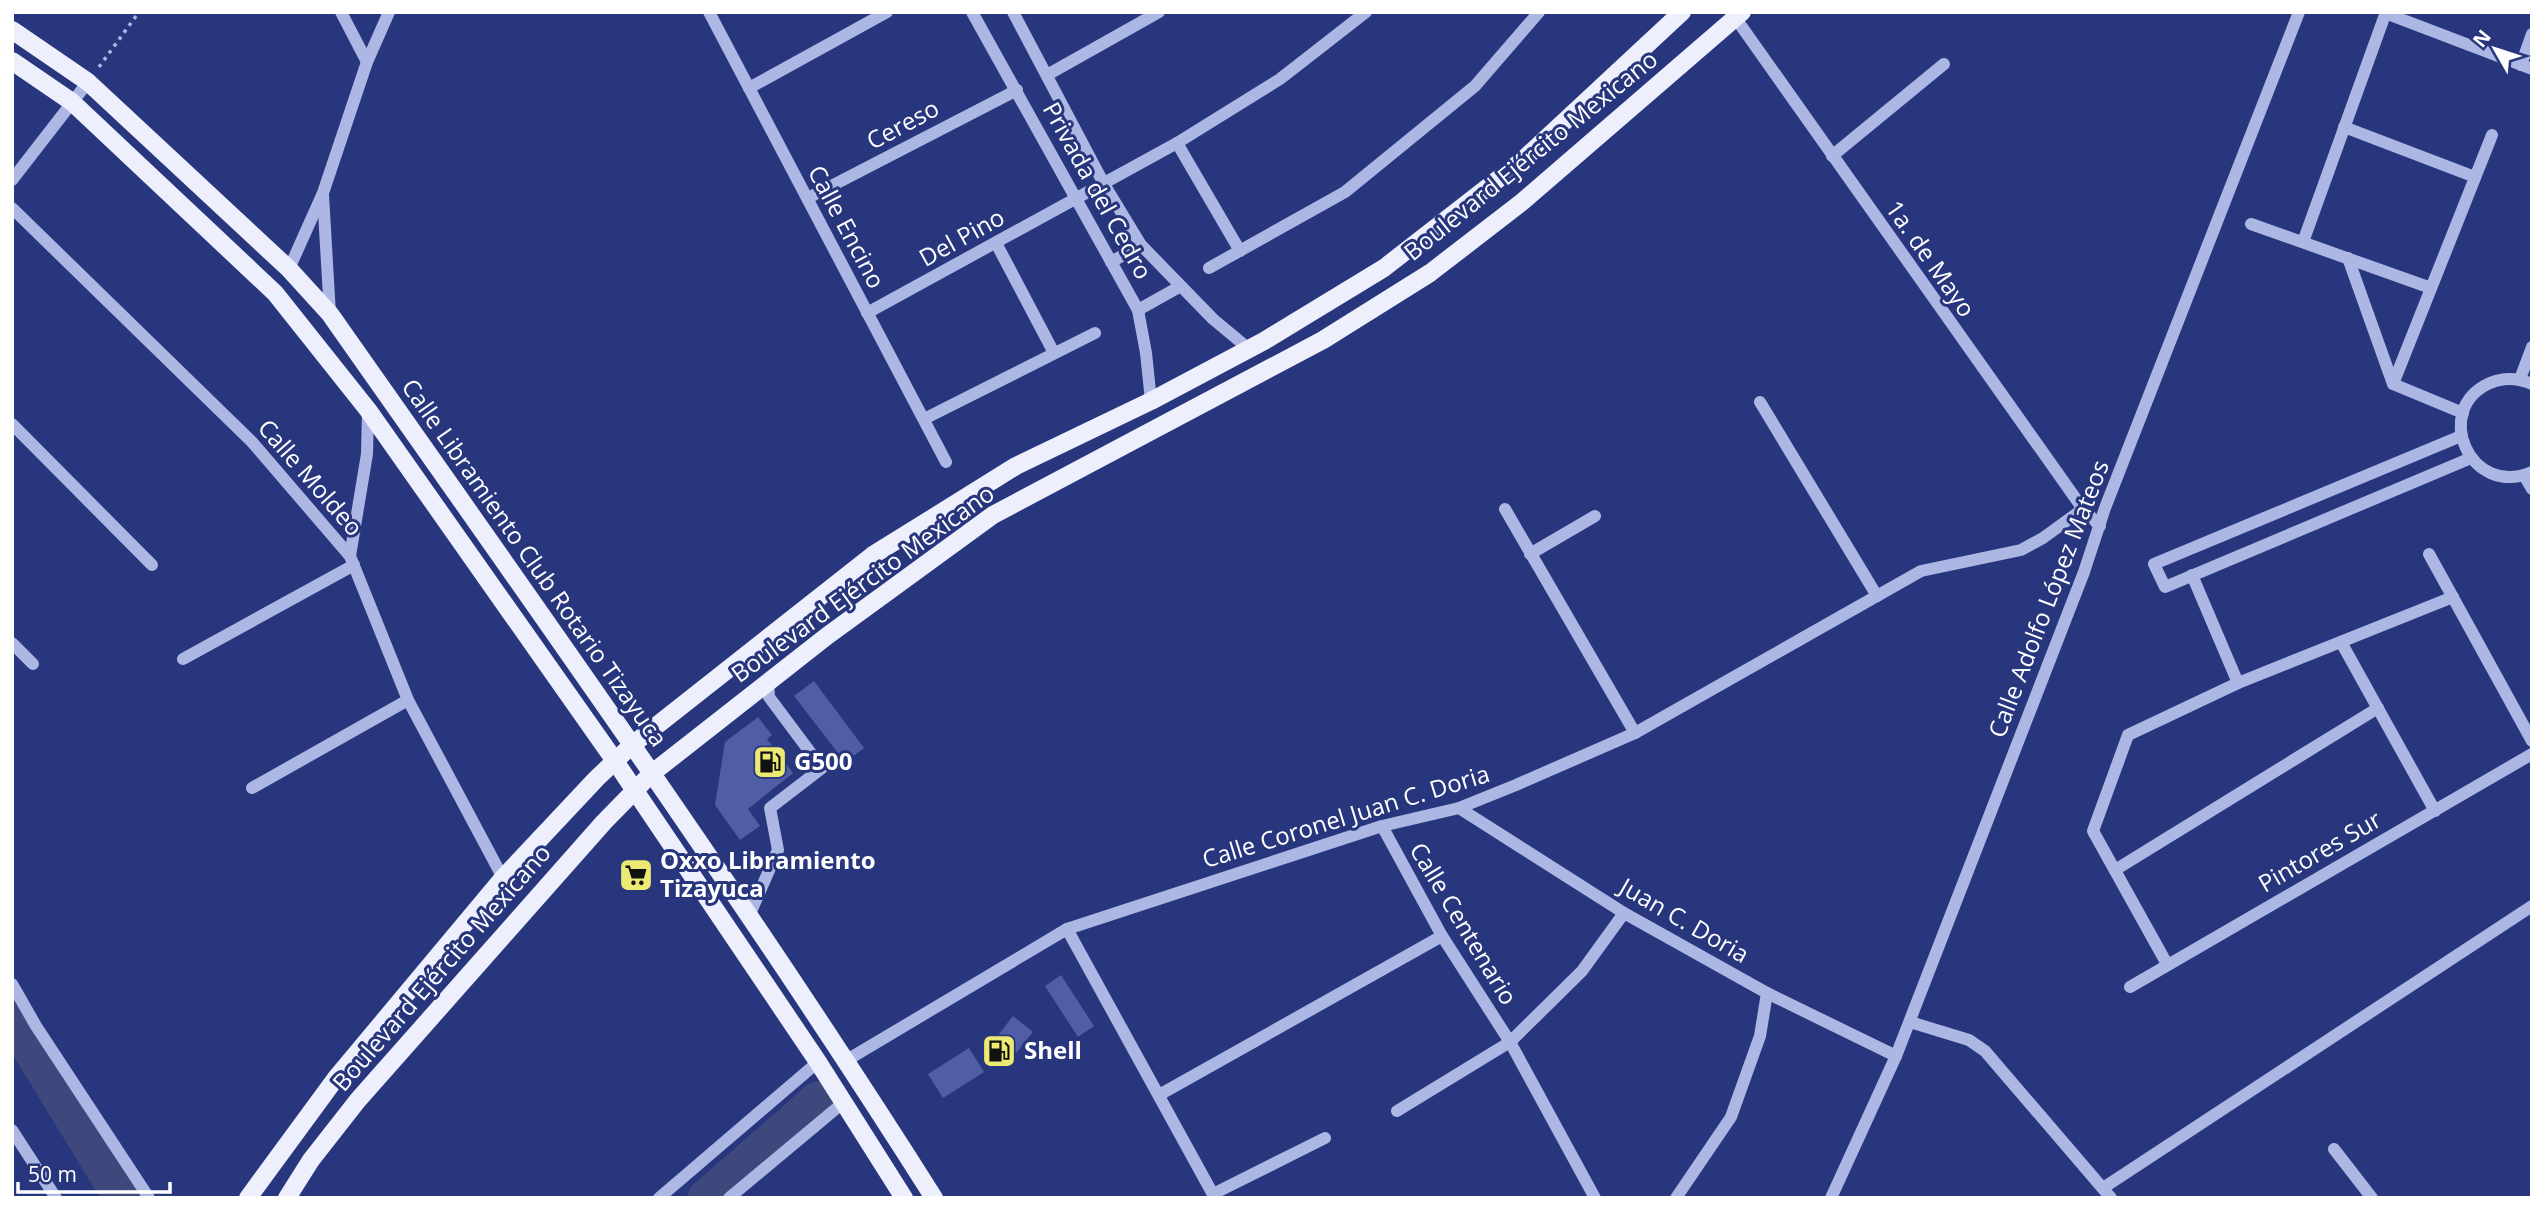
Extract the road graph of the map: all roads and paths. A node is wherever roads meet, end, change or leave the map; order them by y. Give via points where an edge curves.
1 (139, 12) edge
2 (341, 12) edge
3 (389, 12) edge
4 (709, 12) edge
5 (887, 12) edge
6 (972, 12) edge
7 (1013, 12) edge
8 (1159, 12) edge
9 (1366, 12) edge
10 (1539, 12) edge
11 (1682, 12) edge
12 (2299, 12) edge
13 (2386, 13) edge
14 (1737, 14) edge
15 (12, 30) edge
16 (2532, 34) edge
17 (12, 61) edge
18 (367, 62) junction
19 (1944, 64) dead end
20 (2526, 67) edge
21 (1047, 75) junction
22 (88, 82) junction
23 (749, 88) junction
24 (1017, 90) junction
25 (72, 102) junction
26 (2344, 127) junction
27 (2492, 135) dead end
28 (1177, 143) junction
29 (1832, 156) junction
30 (2475, 177) junction
31 (12, 180) edge
32 (1104, 184) junction
33 (323, 193) junction
34 (808, 198) junction
35 (1075, 199) junction
36 (12, 208) edge
37 (2251, 224) dead end
38 (2303, 242) junction
39 (996, 243) junction
40 (1141, 245) junction
41 (1240, 251) junction
42 (2348, 258) junction
43 (1111, 262) junction
44 (1209, 268) dead end
45 (289, 269) junction
46 (1179, 287) junction
47 (2431, 288) junction
48 (1138, 310) junction
49 (867, 313) junction
50 (330, 314) junction
51 (1095, 333) dead end
52 (2532, 347) edge
53 (1249, 349) junction
54 (1054, 353) junction
55 (2526, 381) edge
56 (2393, 384) junction
57 (1151, 401) junction
58 (1760, 402) dead end
59 (368, 410) junction
60 (2463, 413) junction
61 (924, 419) junction
62 (12, 424) edge
63 (2461, 436) junction
64 (2471, 458) junction
65 (946, 462) dead end
66 (2528, 473) edge
67 (2532, 489) edge
68 (1505, 509) dead end
69 (2083, 509) junction
70 (1595, 516) dead end
71 (2100, 526) junction
72 (1530, 554) junction
73 (2429, 554) dead end
74 (352, 561) junction
75 (152, 565) dead end
76 (2192, 575) junction
77 (1877, 596) junction
78 (2453, 597) junction
79 (2341, 642) junction
80 (12, 643) edge
81 (183, 659) dead end
82 (33, 664) dead end
83 (768, 682) junction
84 (2238, 683) junction
85 (408, 700) junction
86 (2378, 708) junction
87 (1635, 733) junction
88 (2532, 741) edge
89 (632, 745) junction
90 (2532, 754) edge
91 (615, 761) junction
92 (651, 774) junction
93 (252, 788) dead end
94 (634, 790) junction
95 (1459, 808) junction
96 (2435, 811) junction
97 (1382, 826) junction
98 (2115, 870) junction
99 (503, 878) junction
100 (2532, 906) edge
101 (1624, 913) junction
102 (749, 916) junction
103 (1067, 929) junction
104 (1442, 936) junction
105 (2167, 964) junction
106 (12, 984) edge
107 (2130, 988) dead end
108 (1768, 993) junction
109 (1910, 1022) junction
110 (1510, 1042) junction
111 (1896, 1056) junction
112 (847, 1060) junction
113 (818, 1062) junction
114 (336, 1078) junction
115 (1159, 1095) junction
116 (358, 1100) junction
117 (844, 1102) junction
118 (1397, 1111) dead end
119 (12, 1130) edge
120 (1325, 1138) dead end
121 (2334, 1149) dead end
122 (2107, 1193) edge
123 (1214, 1196) edge
124 (56, 1198) edge
125 (149, 1198) edge
126 (248, 1198) edge
127 (287, 1198) edge
128 (659, 1198) edge
129 (729, 1198) edge
130 (904, 1198) edge
131 (934, 1198) edge
132 (1595, 1198) edge
133 (1676, 1198) edge
134 (1831, 1198) edge
135 (2372, 1198) edge

1 - 22 path
2 - 18 street
3 - 18 street
4 - 23 street, Calle Encino
5 - 23 street
6 - 24 street, Privada del Cedro
7 - 21 street, Privada del Cedro
8 - 21 street
9 - 28 street, Privada del Cedro via 1280,79
10 - 41 street via 1475,86 1345,192
11 - 53 main road, Boulevard Ejército Mexicano via 1524,159 1384,268
12 - 71 street, Calle Adolfo López Mateos
13 - 20 street
13 - 26 street
14 - 29 street, 1a. de Mayo
14 - 83 main road, Boulevard Ejército Mexicano via 1522,202 1430,273 1323,340 993,515
15 - 22 main road, Calle Libramiento Club Rotario Tizayuca
16 - 20 street
17 - 25 main road, Calle Libramiento Club Rotario Tizayuca
18 - 33 street
19 - 29 street
21 - 32 street, Privada del Cedro
22 - 25 street
22 - 45 main road, Calle Libramiento Club Rotario Tizayuca
23 - 34 street, Calle Encino
24 - 34 street, Cereso
24 - 35 street, Privada del Cedro
25 - 31 street
25 - 59 main road, Calle Libramiento Club Rotario Tizayuca via 275,293
26 - 30 street
26 - 38 street
27 - 30 street
28 - 32 street, Privada del Cedro
28 - 41 street
29 - 69 street, 1a. de Mayo
30 - 47 street
32 - 35 street, Del Pino
32 - 40 street, Privada del Cedro
33 - 45 street
33 - 50 street
34 - 49 street, Calle Encino
35 - 39 street, Del Pino
35 - 43 street, Privada del Cedro
36 - 74 street, Calle Moldeo via 252,442
37 - 38 street
38 - 42 street
39 - 49 street, Del Pino
39 - 54 street
40 - 43 street
40 - 46 street, Privada del Cedro
41 - 44 street
42 - 47 street
42 - 56 street
43 - 48 street, Privada del Cedro
45 - 50 main road, Calle Libramiento Club Rotario Tizayuca
46 - 48 street
46 - 53 street, Privada del Cedro
47 - 56 street
48 - 57 street, Privada del Cedro
49 - 61 street, Calle Encino
50 - 89 main road, Calle Libramiento Club Rotario Tizayuca
51 - 54 street
52 - 55 street
53 - 57 main road, Boulevard Ejército Mexicano
54 - 61 street
55 - 60 street via 2508,378 2485,385
56 - 60 street
57 - 89 main road, Boulevard Ejército Mexicano via 1016,466 873,555
58 - 77 street
59 - 74 street via 367,454
59 - 91 main road, Calle Libramiento Club Rotario Tizayuca
60 - 63 street
61 - 65 street, Calle Encino
62 - 75 street
63 - 64 street
63 - 76 street via 2154,564 2165,587
64 - 66 street via 2489,473 2512,477
64 - 76 street
66 - 67 street
68 - 72 street
69 - 71 street, 1a. de Mayo
69 - 77 street, Calle Coronel Juan C. Doria via 2021,550 1921,571
70 - 72 street
71 - 109 street, Calle Adolfo López Mateos
72 - 87 street
73 - 78 street
74 - 81 street
74 - 85 street, Calle Moldeo
76 - 84 street
77 - 87 street, Calle Coronel Juan C. Doria
78 - 79 street
78 - 88 street
79 - 84 street
79 - 86 street
80 - 82 street
83 - 92 main road, Boulevard Ejército Mexicano
83 - 102 street via 769,697 822,768 770,808 778,850
84 - 98 street via 2128,735 2093,831
85 - 93 street
85 - 99 street, Calle Moldeo
86 - 96 street
86 - 98 street
87 - 95 street, Calle Coronel Juan C. Doria
89 - 91 main road, Boulevard Ejército Mexicano
89 - 92 main road, Calle Libramiento Club Rotario Tizayuca
90 - 96 street, Pintores Sur
91 - 94 main road, Calle Libramiento Club Rotario Tizayuca
91 - 99 main road, Boulevard Ejército Mexicano
92 - 94 main road, Boulevard Ejército Mexicano
92 - 102 main road, Calle Libramiento Club Rotario Tizayuca
94 - 113 main road, Calle Libramiento Club Rotario Tizayuca
94 - 116 main road, Boulevard Ejército Mexicano
95 - 97 street, Calle Coronel Juan C. Doria
95 - 101 street, Juan C. Doria
96 - 105 street, Pintores Sur
97 - 103 street, Calle Coronel Juan C. Doria
97 - 104 street, Calle Centenario
98 - 105 street
99 - 114 main road, Boulevard Ejército Mexicano
100 - 122 street
101 - 108 street, Juan C. Doria
101 - 110 street, Calle Centenario via 1583,971
102 - 112 main road, Calle Libramiento Club Rotario Tizayuca
103 - 112 street, Calle Coronel Juan C. Doria
103 - 115 street
104 - 110 street, Calle Centenario
104 - 115 street
105 - 107 street, Pintores Sur
106 - 125 street
108 - 111 street, Juan C. Doria
108 - 133 street via 1760,1036 1731,1117
109 - 111 street, Calle Adolfo López Mateos
109 - 122 street via 1969,1040 1985,1051
110 - 118 street, Calle Centenario
110 - 132 street, Calle Centenario
111 - 134 street, Calle Adolfo López Mateos
112 - 131 main road, Calle Libramiento Club Rotario Tizayuca
113 - 117 main road, Calle Libramiento Club Rotario Tizayuca
113 - 128 street
114 - 116 main road
114 - 126 main road, Boulevard Ejército Mexicano
115 - 123 street
116 - 127 main road, Boulevard Ejército Mexicano
117 - 129 street
117 - 130 main road, Calle Libramiento Club Rotario Tizayuca
119 - 124 street
120 - 123 street
121 - 135 street

